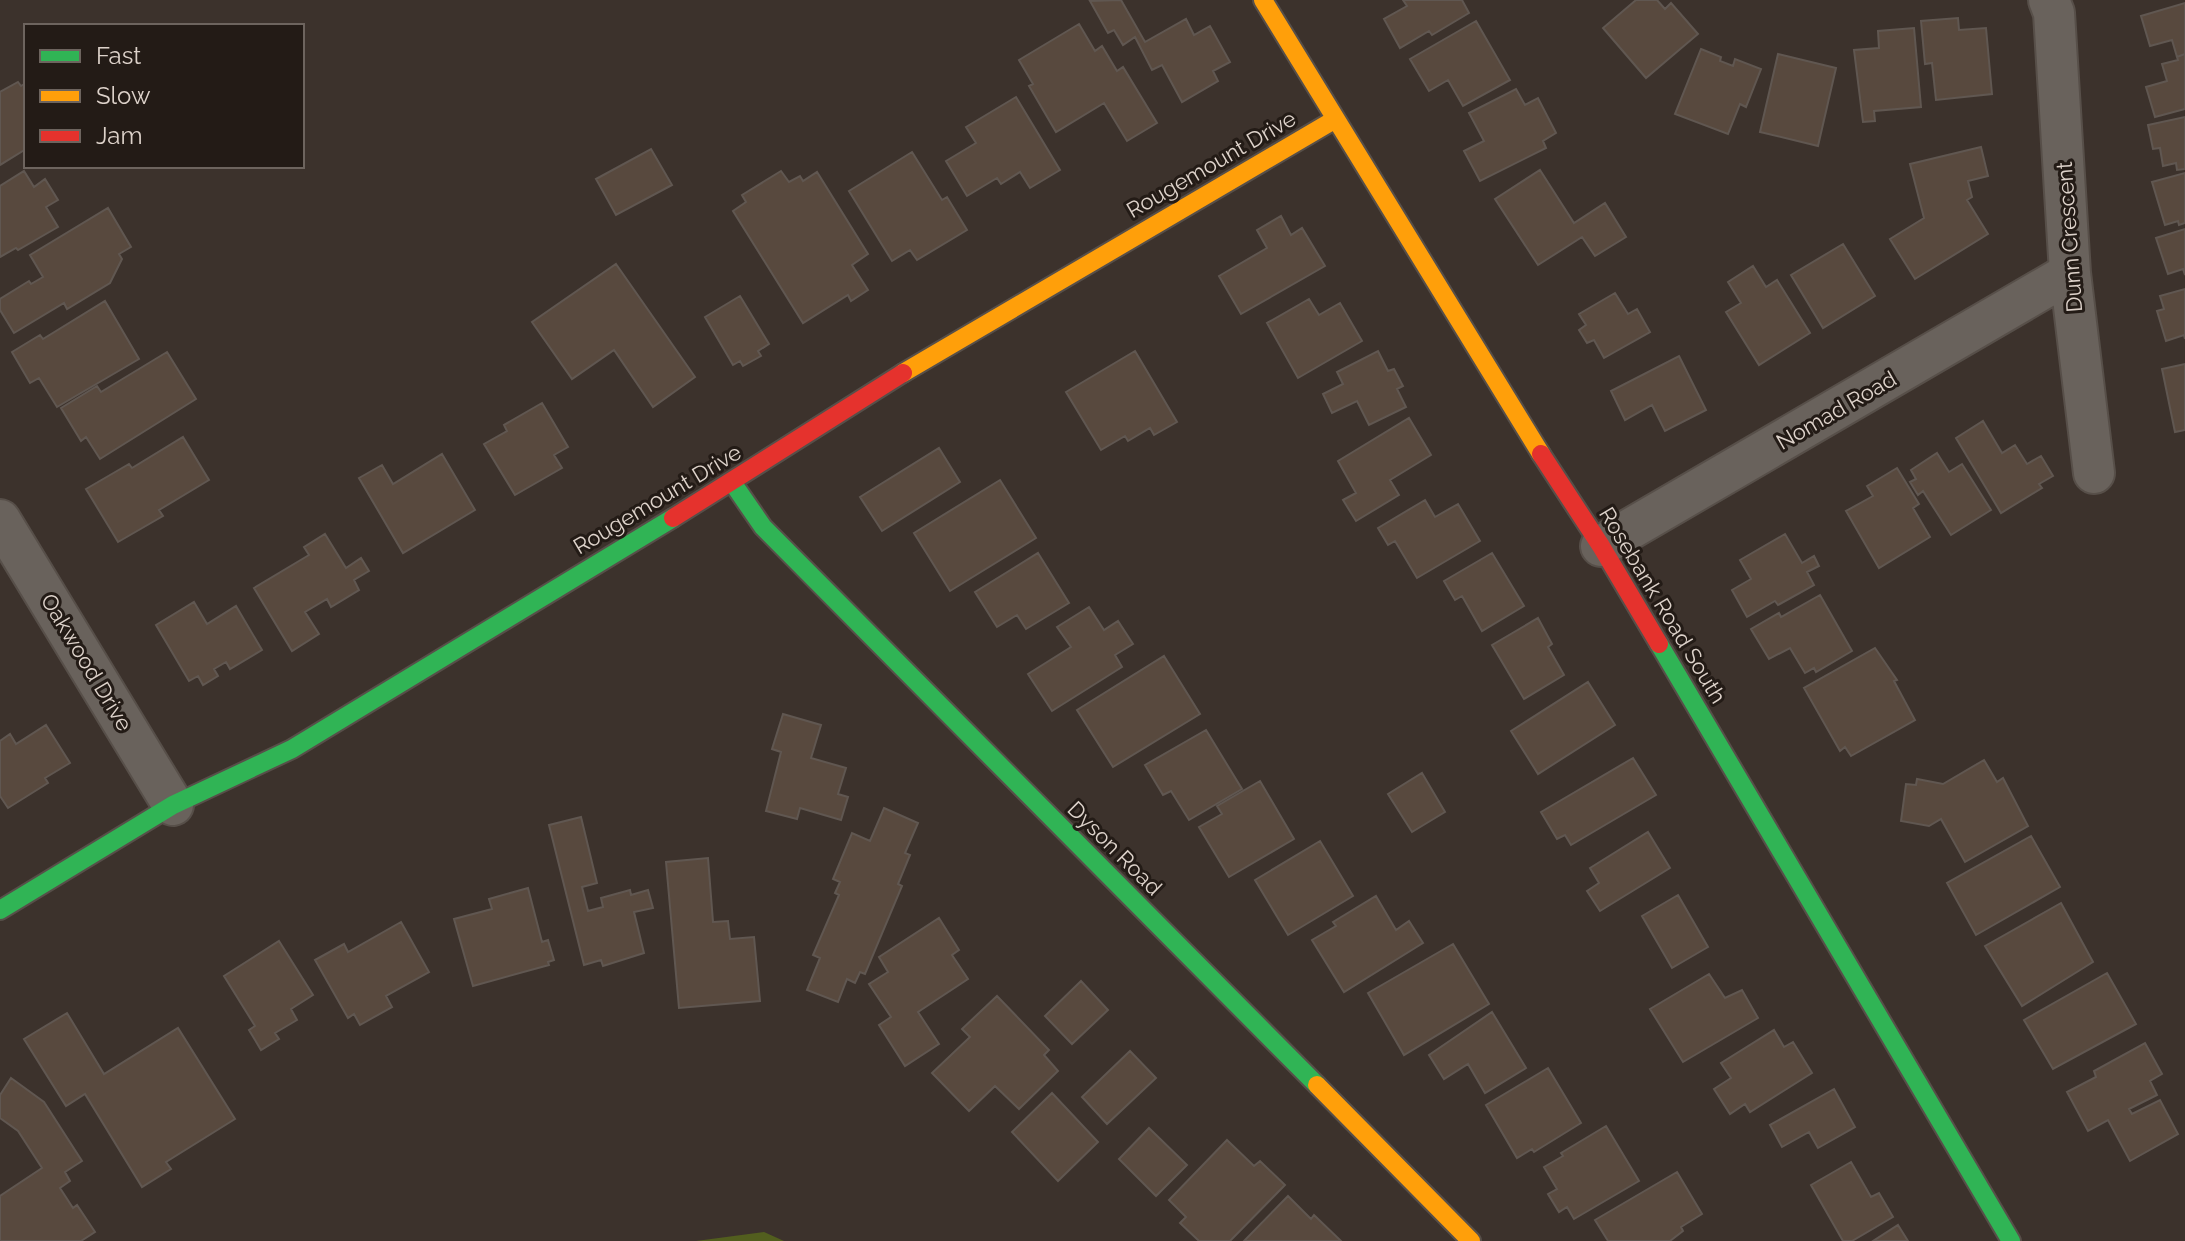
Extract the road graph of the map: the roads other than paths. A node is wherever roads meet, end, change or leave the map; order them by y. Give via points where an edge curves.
1 (1263, 0) edge
2 (2049, 0) edge
3 (1334, 120) junction
4 (2070, 273) junction
5 (2094, 473) dead end
6 (732, 482) junction
7 (0, 520) edge
8 (1601, 546) junction
9 (173, 805) junction
10 (0, 910) edge
11 (1471, 1241) edge
12 (2011, 1241) edge

1 - 3 street, Rosebank Road South
2 - 4 street, Dunn Crescent
3 - 6 street, Rougemount Drive via 883,385
3 - 8 street, Rosebank Road South
4 - 5 street, Dunn Crescent
4 - 8 street, Nomad Road
6 - 9 street, Rougemount Drive via 292,749
6 - 11 street, Dyson Road via 763,527
7 - 9 street, Oakwood Drive
8 - 12 street, Rosebank Road South
9 - 10 street, Rougemount Drive

